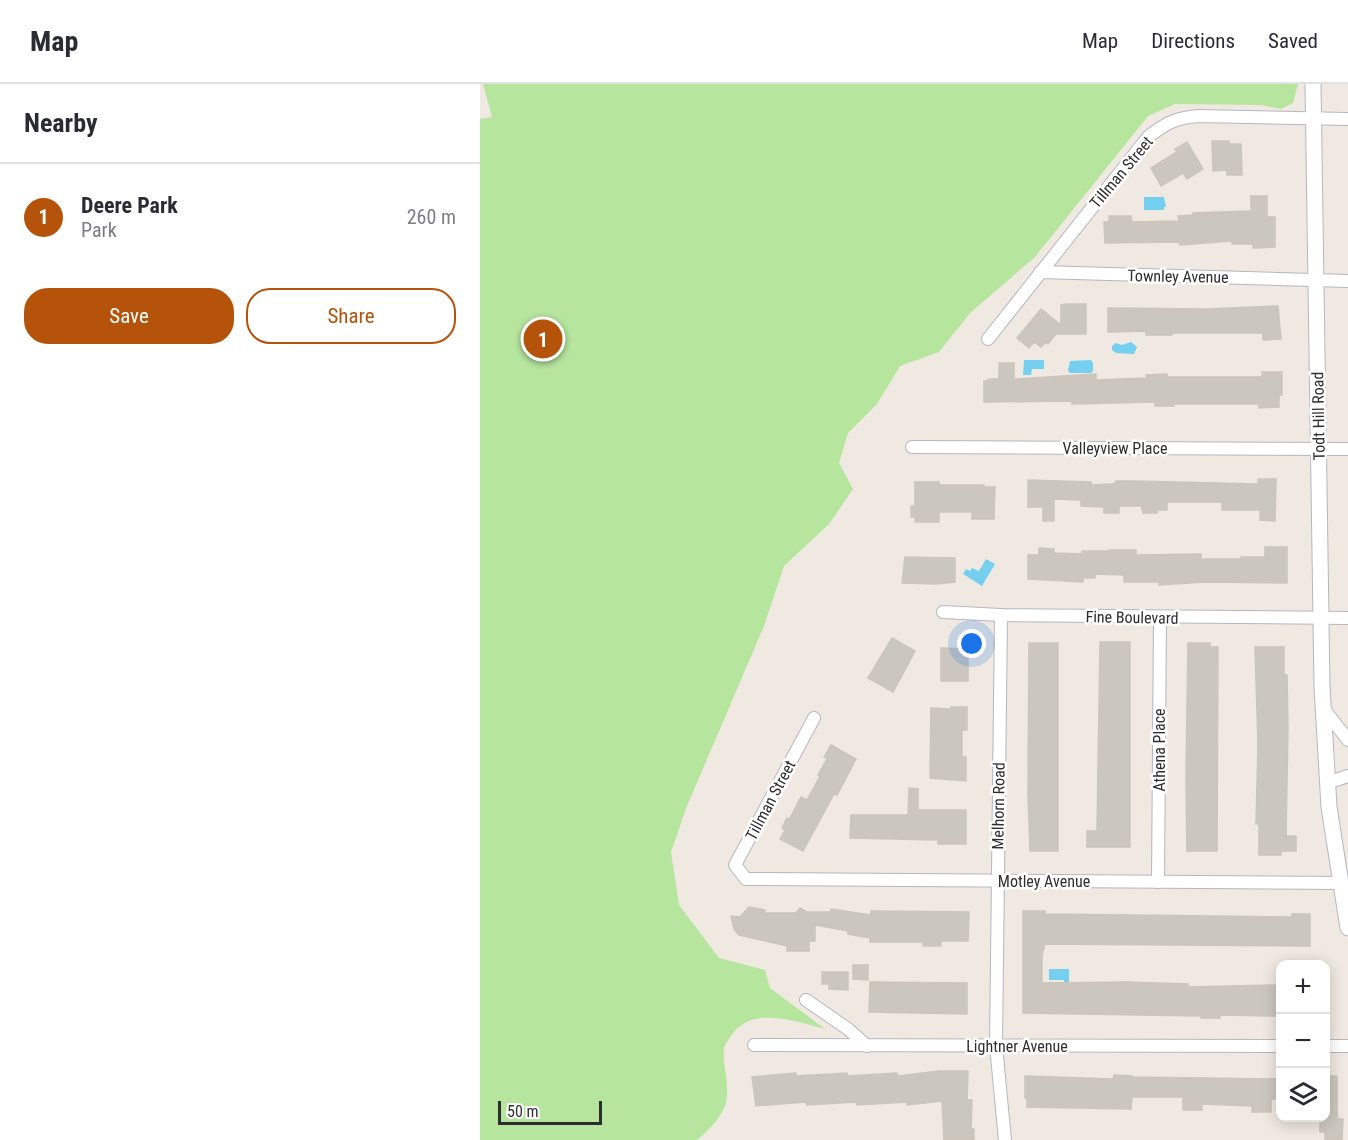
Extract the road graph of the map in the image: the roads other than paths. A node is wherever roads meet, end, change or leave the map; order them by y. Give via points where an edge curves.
1 (1313, 84) edge
2 (1314, 117) junction
3 (1348, 119) edge
4 (1040, 272) junction
5 (1315, 279) junction
6 (1348, 281) edge
7 (988, 339) dead end
8 (912, 447) dead end
9 (1318, 449) junction
10 (1348, 449) edge
11 (943, 612) dead end
12 (1000, 615) junction
13 (1160, 617) junction
14 (1348, 618) edge
15 (1322, 619) junction
16 (1323, 708) junction
17 (814, 718) dead end
18 (1348, 740) edge
19 (1348, 776) edge
20 (1328, 783) junction
21 (746, 879) joint
22 (998, 881) junction
23 (1158, 882) junction
24 (1341, 883) junction
25 (1348, 928) edge
26 (806, 1000) dead end
27 (754, 1045) dead end
28 (867, 1046) junction
29 (996, 1046) junction
30 (1276, 1046) edge
31 (1330, 1046) edge
32 (1348, 1046) edge
33 (1005, 1140) edge

1 - 2 street, Todt Hill Road
2 - 3 street, Tillman Street
2 - 4 street, Tillman Street via 1198,116 1178,118 1163,125 1148,137
2 - 5 street, Todt Hill Road
4 - 5 street, Townley Avenue
4 - 7 street, Tillman Street
5 - 6 street, Townley Avenue
5 - 9 street, Todt Hill Road
8 - 9 street, Valleyview Place
9 - 10 street, Valleyview Place
9 - 15 street, Todt Hill Road
11 - 12 street, Fine Boulevard
12 - 13 street, Fine Boulevard
12 - 22 street, Melhorn Road
13 - 15 street, Fine Boulevard
13 - 23 street, Athena Place
14 - 15 street, Fine Boulevard
15 - 16 street, Todt Hill Road
16 - 18 street
16 - 20 street, Todt Hill Road
17 - 21 street, Tillman Street via 735,866
19 - 20 street
20 - 24 street, Todt Hill Road
21 - 22 street, Motley Avenue
22 - 23 street, Motley Avenue
22 - 29 street, Melhorn Road
23 - 24 street, Motley Avenue
24 - 25 street, Todt Hill Road
26 - 28 street
27 - 28 street, Lightner Avenue
28 - 29 street, Lightner Avenue
29 - 30 street, Lightner Avenue
29 - 33 street, Melhorn Road
31 - 32 street

